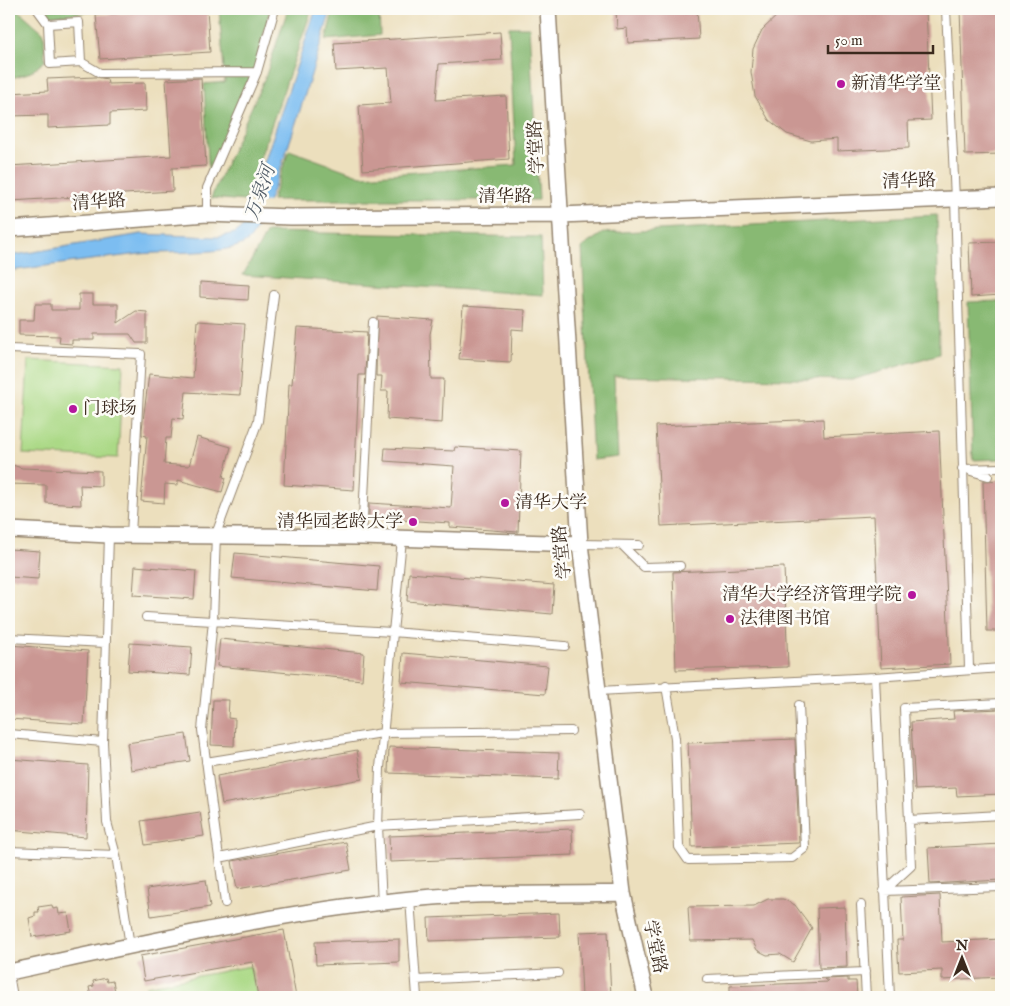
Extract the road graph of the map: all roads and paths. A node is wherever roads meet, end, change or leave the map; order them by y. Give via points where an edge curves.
1 (36, 9) edge
2 (275, 9) edge
3 (548, 9) edge
4 (946, 9) edge
5 (48, 24) junction
6 (81, 62) junction
7 (257, 72) junction
8 (1001, 197) edge
9 (955, 199) junction
10 (213, 214) junction
11 (560, 215) junction
12 (9, 229) edge
13 (274, 295) dead end
14 (373, 322) dead end
15 (9, 350) edge
16 (1001, 468) edge
17 (962, 469) junction
18 (988, 476) dead end
19 (9, 530) edge
20 (131, 534) junction
21 (216, 534) junction
22 (109, 535) junction
23 (362, 537) junction
24 (402, 538) junction
25 (580, 544) junction
26 (622, 545) junction
27 (639, 545) dead end
28 (680, 566) dead end
29 (146, 617) dead end
30 (213, 621) junction
31 (392, 632) junction
32 (9, 638) edge
33 (105, 643) junction
34 (565, 646) dead end
35 (969, 668) junction
36 (1001, 668) edge
37 (875, 677) junction
38 (666, 686) junction
39 (598, 691) junction
40 (1001, 703) edge
41 (799, 704) dead end
42 (571, 731) dead end
43 (382, 733) junction
44 (9, 734) edge
45 (102, 742) junction
46 (206, 762) junction
47 (580, 814) dead end
48 (1001, 815) edge
49 (909, 820) junction
50 (378, 826) junction
51 (9, 852) edge
52 (116, 855) junction
53 (219, 858) junction
54 (1001, 887) edge
55 (884, 891) junction
56 (623, 893) junction
57 (410, 899) junction
58 (225, 903) dead end
59 (382, 903) junction
60 (861, 905) dead end
61 (130, 946) junction
62 (865, 972) junction
63 (9, 973) edge
64 (558, 974) dead end
65 (707, 979) dead end
66 (416, 980) junction
67 (14, 997) edge
68 (418, 997) edge
69 (646, 997) edge
70 (866, 997) edge
71 (890, 997) edge

1 - 5 lane
2 - 7 lane
3 - 11 street, 学堂路
4 - 9 lane
5 - 6 lane via 79,22
5 - 6 lane via 50,64
6 - 7 lane via 100,72
7 - 10 lane via 207,188
8 - 9 street, 清华路
9 - 11 street, 清华路
9 - 17 lane
10 - 11 street, 清华路
10 - 12 street, 清华路
11 - 25 street, 学堂路
13 - 21 lane via 258,421
14 - 23 lane
15 - 20 lane via 141,354
16 - 17 lane
17 - 18 lane
17 - 35 lane
19 - 22 street
20 - 21 street
20 - 22 street
21 - 23 street
21 - 30 lane
22 - 33 lane
23 - 24 street
24 - 25 street
24 - 31 lane
25 - 26 lane
25 - 39 street, 学堂路
26 - 27 lane
26 - 28 lane via 644,567
29 - 30 lane
30 - 31 lane
30 - 46 lane via 202,730
31 - 34 lane
31 - 43 lane
32 - 33 lane
33 - 45 lane
35 - 36 lane
35 - 37 lane
37 - 38 lane
37 - 55 lane
38 - 39 lane
38 - 41 lane via 675,738 679,847 688,860 792,858 806,848
39 - 56 street, 学堂路
40 - 49 lane via 904,708
42 - 43 lane
43 - 46 lane
43 - 50 lane
44 - 45 lane
45 - 52 lane via 107,822
46 - 53 lane
47 - 50 lane
48 - 49 lane
49 - 55 lane via 911,866
50 - 53 lane
50 - 59 lane
51 - 52 lane
52 - 61 lane
53 - 58 lane
54 - 55 lane
55 - 71 lane
56 - 57 street via 456,895
56 - 69 street, 学堂路
57 - 59 street
57 - 66 lane
59 - 61 street via 237,925
60 - 62 lane
61 - 63 street
62 - 65 lane
62 - 70 lane
63 - 67 lane
64 - 66 lane
66 - 68 lane

